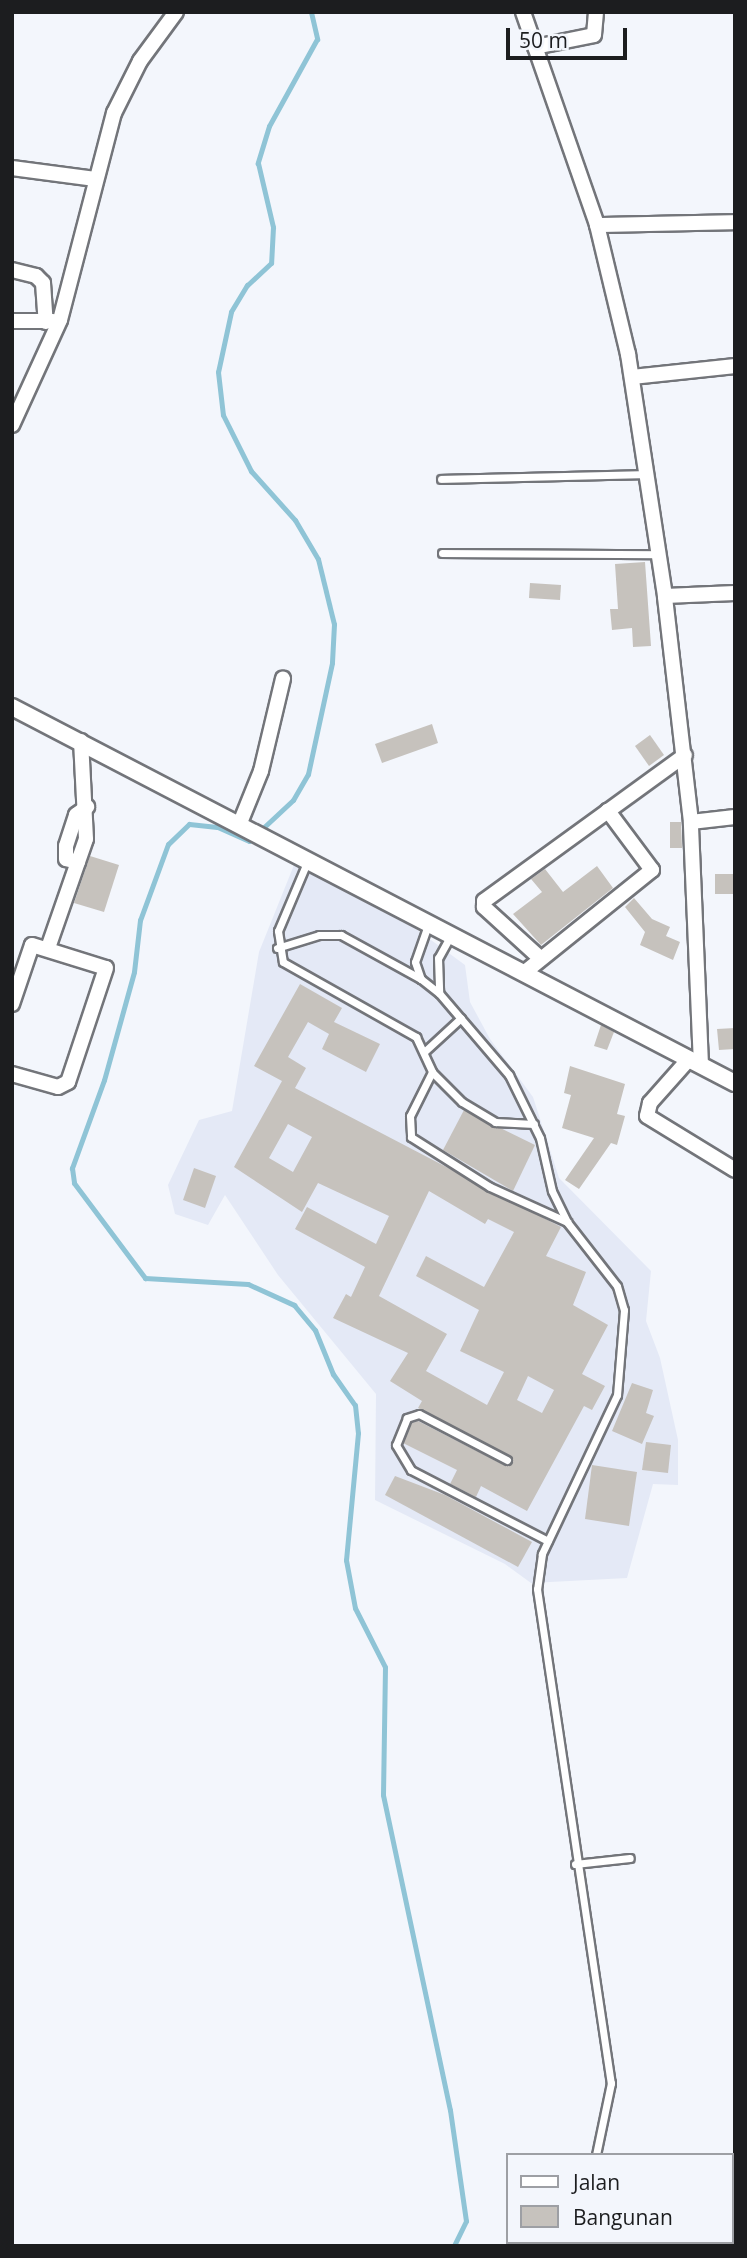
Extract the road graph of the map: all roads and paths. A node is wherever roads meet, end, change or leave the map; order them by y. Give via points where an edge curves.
1 (176, 12) edge
2 (523, 12) edge
3 (596, 12) edge
4 (536, 47) junction
5 (12, 168) edge
6 (94, 178) junction
7 (735, 222) edge
8 (597, 225) junction
9 (12, 270) edge
10 (12, 321) edge
11 (53, 321) junction
12 (735, 366) edge
13 (632, 377) junction
14 (12, 425) edge
15 (646, 474) junction
16 (441, 479) dead end
17 (442, 553) dead end
18 (659, 554) junction
19 (735, 593) edge
20 (665, 596) junction
21 (283, 679) dead end
22 (12, 708) edge
23 (81, 741) junction
24 (685, 755) junction
25 (608, 811) junction
26 (735, 817) edge
27 (691, 822) junction
28 (253, 830) junction
29 (308, 859) junction
30 (429, 922) junction
31 (452, 934) junction
32 (48, 948) junction
33 (277, 948) junction
34 (540, 958) junction
35 (525, 972) junction
36 (421, 979) junction
37 (439, 993) junction
38 (12, 1004) edge
39 (461, 1018) junction
40 (425, 1052) junction
41 (695, 1062) junction
42 (432, 1072) junction
43 (12, 1074) edge
44 (735, 1083) edge
45 (534, 1124) junction
46 (735, 1170) edge
47 (567, 1222) junction
48 (507, 1461) dead end
49 (548, 1541) junction
50 (630, 1858) dead end
51 (575, 1864) junction
52 (596, 2153) edge

1 - 6 street via 140,61 114,113
2 - 4 street
3 - 4 street via 594,35
4 - 8 street
5 - 6 street
6 - 11 street
7 - 8 street
8 - 13 street
9 - 11 street via 36,276 43,283
10 - 11 street
11 - 14 street
12 - 13 street
13 - 15 street
15 - 16 lane
15 - 18 street
17 - 18 lane
18 - 20 street
19 - 20 street
20 - 24 street
21 - 28 street via 261,771
22 - 23 street
23 - 28 street
23 - 32 street via 86,839
24 - 25 street
24 - 27 street
25 - 34 street via 652,870 618,903
25 - 34 street via 484,901 484,907
26 - 27 street
27 - 41 street
28 - 29 street
29 - 30 street
29 - 33 lane
30 - 31 street
30 - 36 lane via 415,962
31 - 35 street
31 - 37 lane via 438,958
32 - 38 street via 33,945
32 - 43 street via 106,968 90,1028 65,1086
33 - 36 lane via 319,934 341,935
33 - 40 lane via 294,970 397,1023
34 - 35 street
35 - 41 street
36 - 37 lane
37 - 39 lane
39 - 40 lane
39 - 45 lane via 509,1074
40 - 42 lane
41 - 44 street
41 - 46 street via 650,1103 647,1116
42 - 45 lane via 462,1102 495,1122
42 - 47 lane via 410,1116 411,1137 490,1187
45 - 47 lane
47 - 49 lane via 617,1286 625,1344 617,1395
48 - 49 lane via 419,1414 407,1418 396,1445 411,1470
49 - 51 lane via 537,1589
50 - 51 lane
51 - 52 lane via 611,2083

